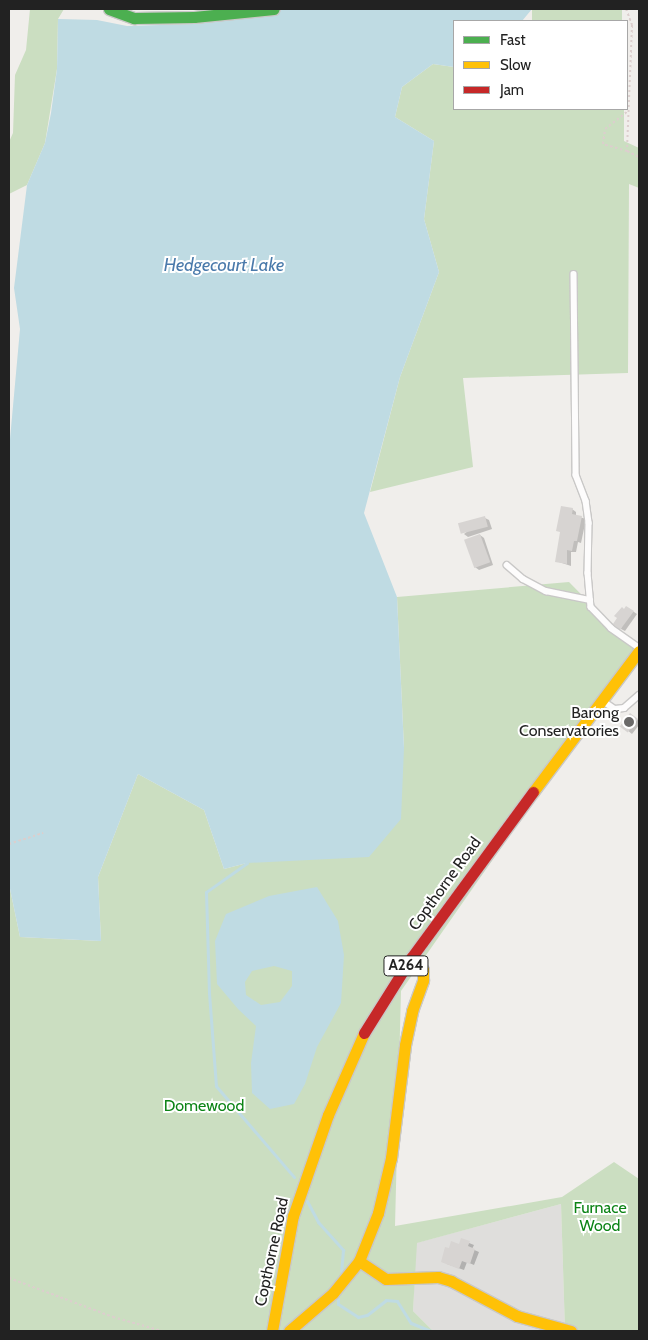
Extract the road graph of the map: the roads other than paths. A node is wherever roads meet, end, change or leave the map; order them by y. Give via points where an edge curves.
1 (109, 9) edge
2 (274, 9) edge
3 (574, 274) dead end
4 (507, 565) dead end
5 (590, 600) junction
6 (639, 650) edge
7 (639, 694) edge
8 (602, 700) junction
9 (633, 702) junction
10 (639, 706) edge
11 (411, 958) junction
12 (359, 1261) junction
13 (272, 1331) edge
14 (289, 1331) edge
15 (571, 1331) edge

1 - 2 main road via 134,18 194,17
3 - 5 lane via 576,475 586,501 589,523
4 - 5 lane via 523,579 546,591
5 - 6 lane via 591,607 611,628
6 - 8 main road, Copthorne Road / A264
7 - 9 lane
8 - 9 lane via 615,709
8 - 11 main road, Copthorne Road / A264 via 470,874
9 - 10 lane
11 - 12 main road via 423,970 423,980 412,1010 405,1045 391,1158 378,1213
11 - 13 main road, Copthorne Road / A264 via 359,1042 328,1115 293,1216
12 - 14 main road via 333,1292
12 - 15 main road via 386,1279 438,1277 451,1281 516,1316

